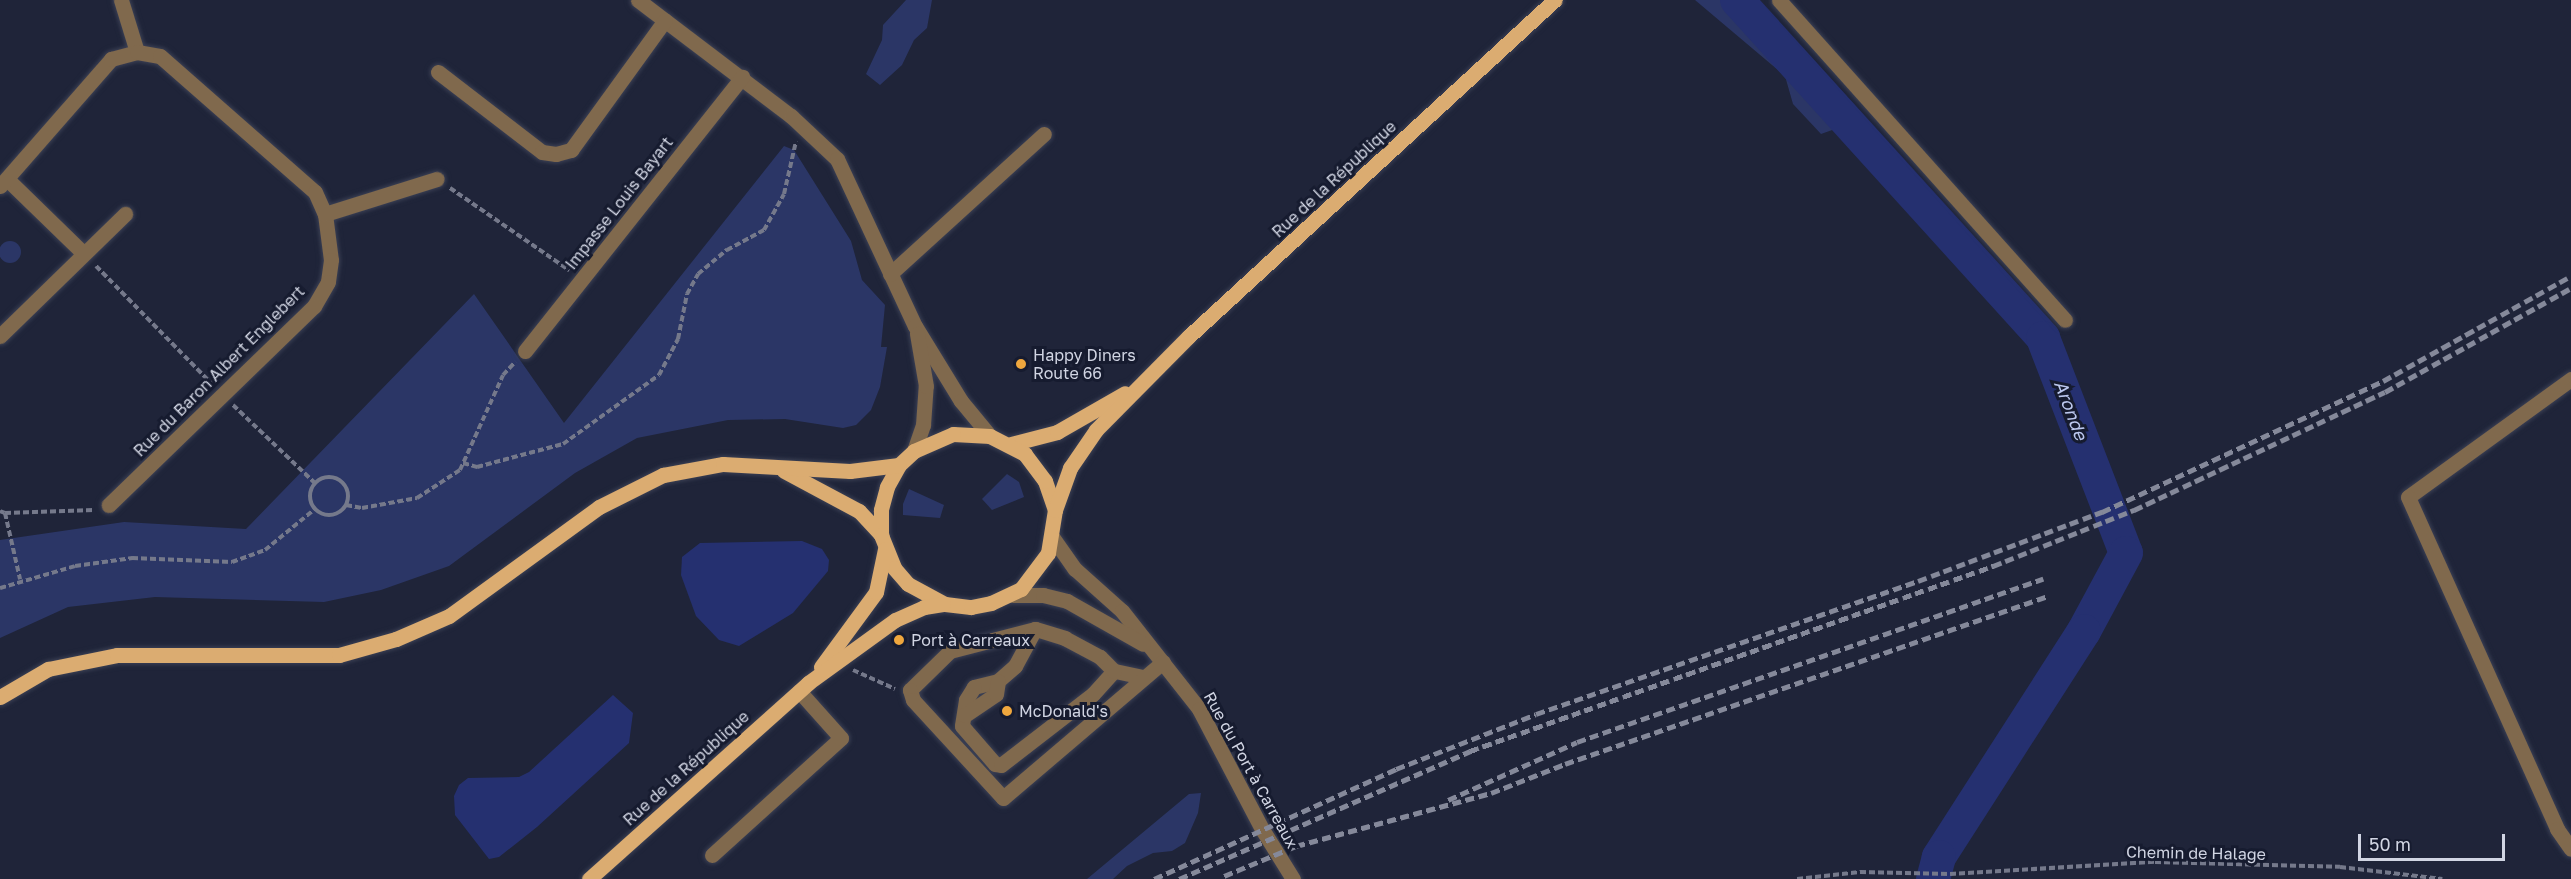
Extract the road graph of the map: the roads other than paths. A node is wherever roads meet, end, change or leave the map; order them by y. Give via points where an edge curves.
1 (121, 0) edge
2 (638, 0) edge
3 (1555, 0) edge
4 (1779, 0) edge
5 (665, 20) junction
6 (137, 52) junction
7 (438, 72) dead end
8 (742, 77) junction
9 (1044, 134) dead end
10 (436, 179) road end
11 (4, 183) edge
12 (125, 214) dead end
13 (325, 214) junction
14 (83, 254) junction
15 (890, 274) junction
16 (2065, 320) dead end
17 (915, 326) junction
18 (2, 329) edge
19 (525, 351) road end
20 (2571, 380) edge
21 (1138, 385) junction
22 (990, 436) junction
23 (1011, 444) junction
24 (915, 451) junction
25 (899, 465) junction
26 (773, 467) junction
27 (110, 505) road end
28 (1055, 510) junction
29 (1053, 538) junction
30 (883, 542) junction
31 (1013, 595) junction
32 (945, 604) junction
33 (1035, 629) junction
34 (1159, 657) junction
35 (1114, 671) junction
36 (1143, 677) junction
37 (803, 687) junction
38 (0, 698) edge
39 (2571, 849) edge
40 (712, 855) dead end
41 (589, 879) edge
42 (1293, 879) edge

1 - 6 street
2 - 5 street
3 - 21 main road, Rue de la République
4 - 16 street
5 - 7 street via 571,150 556,154 542,152
5 - 8 street
6 - 11 street via 111,59
6 - 13 street, Rue du Baron Albert Englebert via 160,56 315,192
8 - 15 street via 800,123 837,159
8 - 19 street, Impasse Louis Bayart
9 - 15 street
10 - 13 street
11 - 14 street
12 - 14 street
13 - 27 street, Rue du Baron Albert Englebert via 328,282 314,306
14 - 18 street
15 - 17 street
17 - 22 street via 961,401
17 - 24 street via 926,386 923,425
20 - 39 street via 2408,497 2557,829
21 - 23 main road, Rue de la République via 1057,432
21 - 28 main road, Rue de la République via 1072,465
22 - 23 main road
22 - 24 main road via 953,434
23 - 28 main road via 1036,467
24 - 25 main road
25 - 26 main road via 850,471
25 - 30 main road via 881,510
26 - 30 main road via 859,511
26 - 38 main road via 723,464 663,475 600,507 449,616 396,639 339,655 117,655 48,669
28 - 29 main road
29 - 31 main road via 1036,574
29 - 34 street, Rue du Port à Carreaux via 1075,569 1122,611
30 - 32 main road via 908,584
30 - 37 main road, Rue de la République via 876,592
31 - 32 main road via 971,607
31 - 34 street, Rue du Port à Carreaux via 1043,595 1067,601
32 - 37 main road, Rue de la République via 924,607 895,620
33 - 35 street via 1074,643 1100,657
33 - 35 street via 1015,666 998,681 996,694 965,715 962,726 995,764 1001,765 1093,694
33 - 36 street via 950,651 935,662 911,692 1003,798 1137,687
34 - 36 street
34 - 42 street, Rue du Port à Carreaux via 1199,709
35 - 36 street
37 - 40 street via 841,738
37 - 41 main road, Rue de la République

